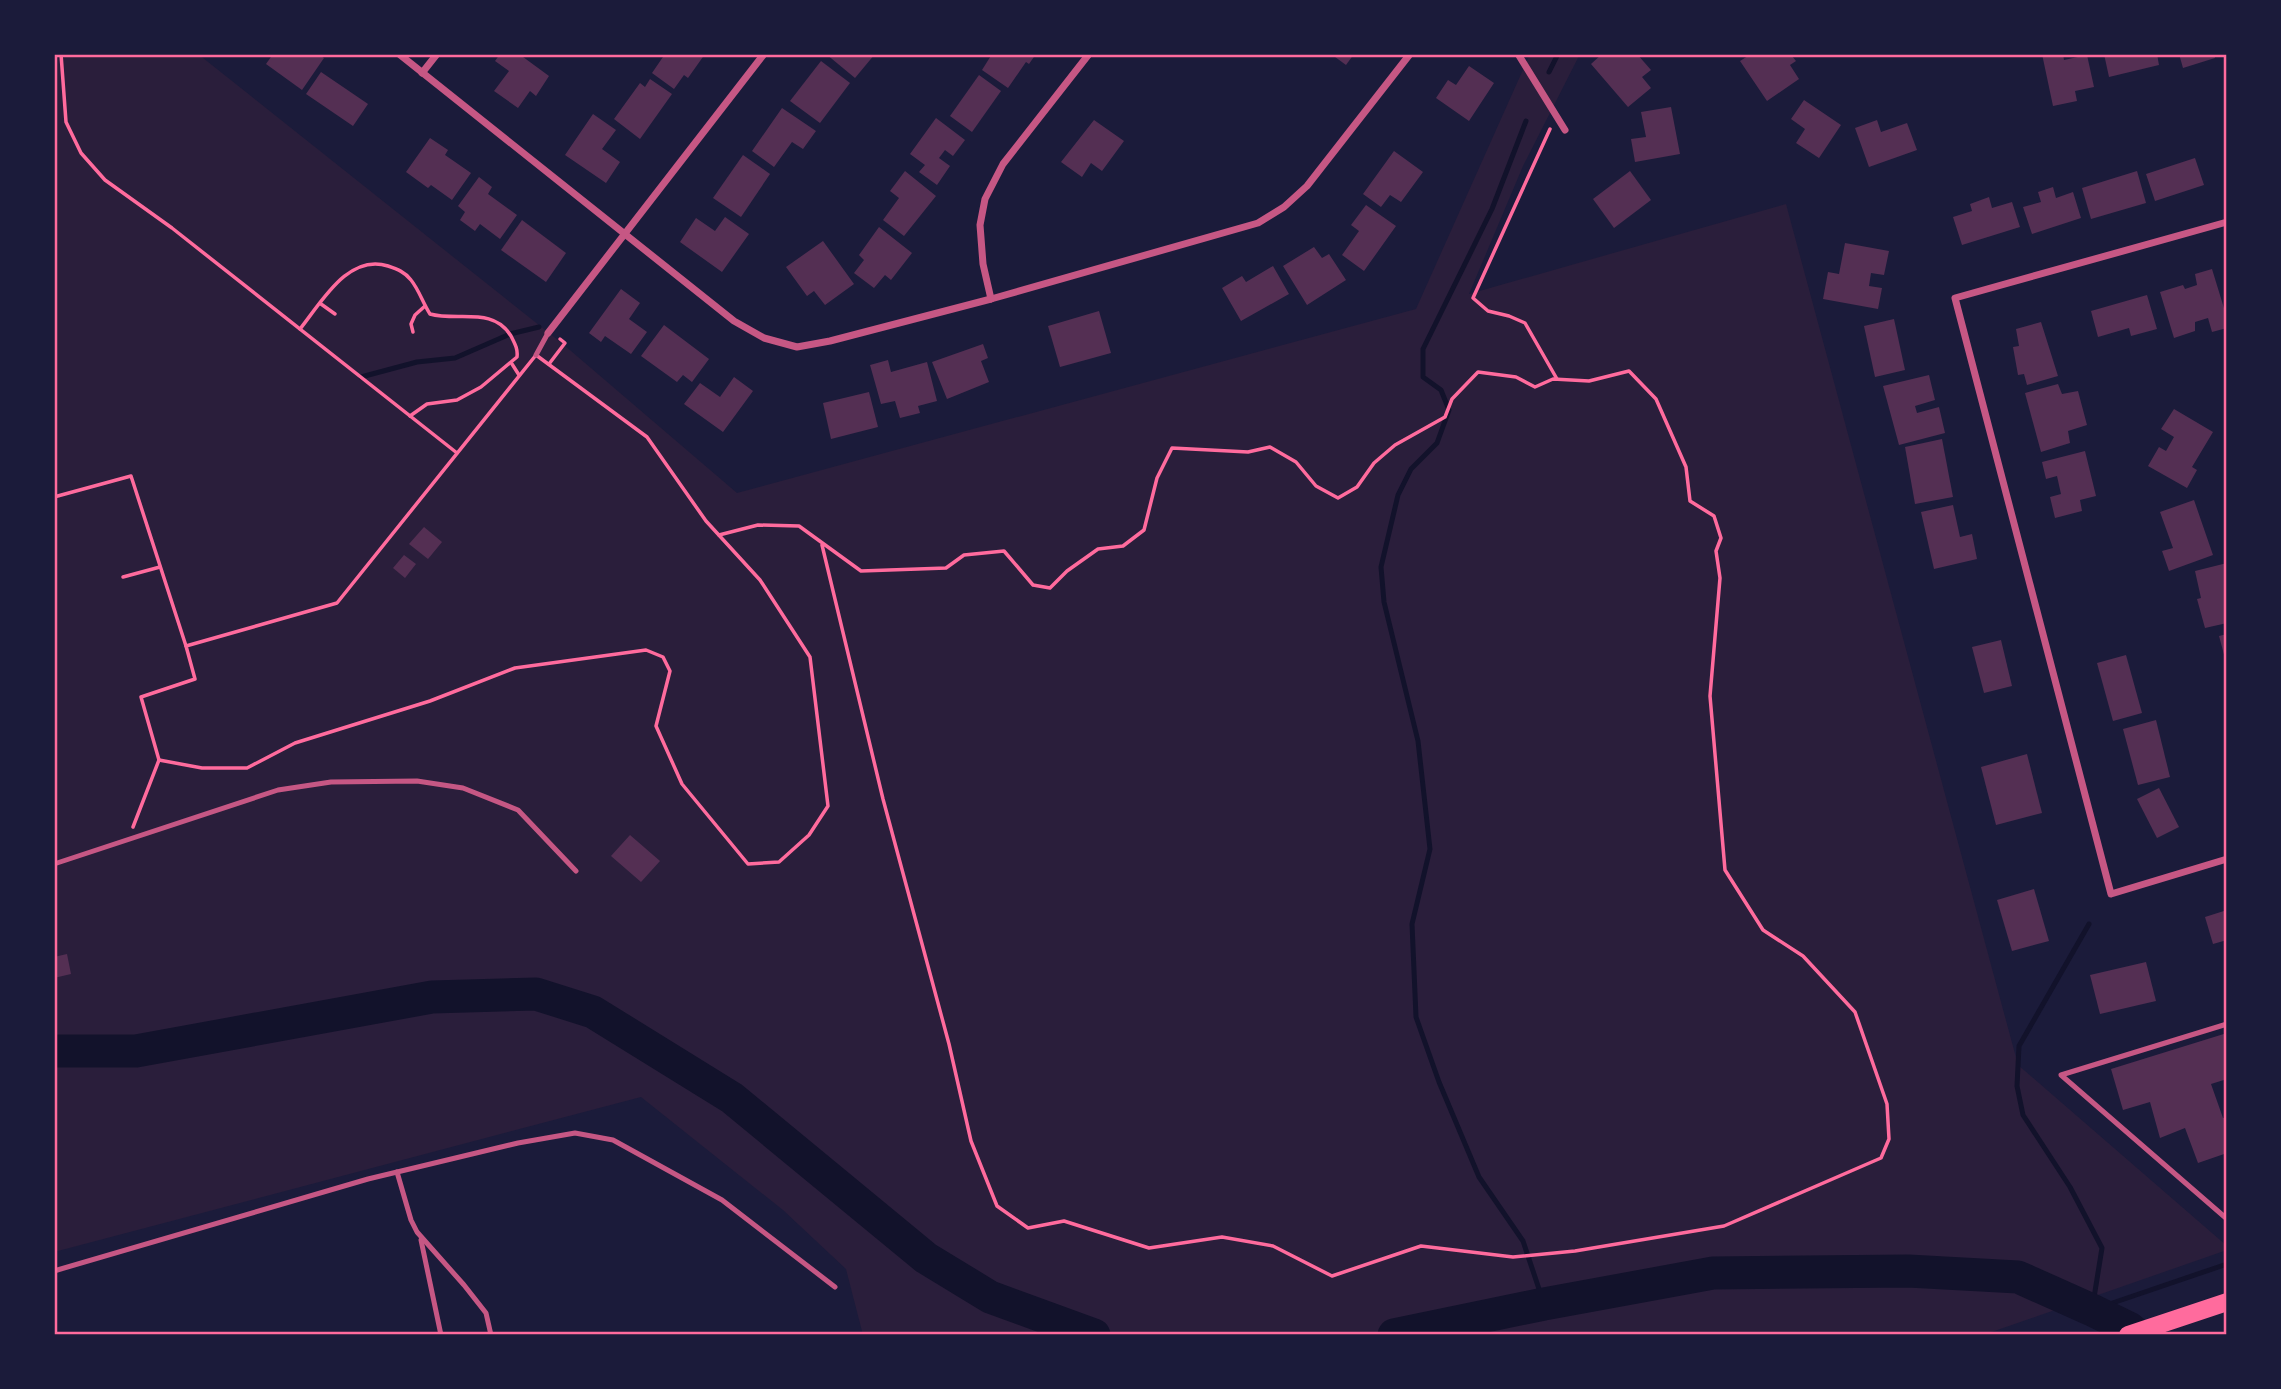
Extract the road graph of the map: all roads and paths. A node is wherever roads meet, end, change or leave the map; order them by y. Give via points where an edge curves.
1 (61, 54) edge
2 (399, 54) edge
3 (437, 54) edge
4 (764, 54) edge
5 (1089, 54) edge
6 (1410, 54) edge
7 (1518, 54) edge
8 (422, 73) junction
9 (1556, 115) junction
10 (1565, 130) dead end
11 (2227, 222) edge
12 (624, 234) junction
13 (991, 299) junction
14 (321, 304) junction
15 (425, 306) junction
16 (335, 314) dead end
17 (300, 329) junction
18 (413, 332) dead end
19 (549, 332) junction
20 (536, 355) junction
21 (512, 364) junction
22 (549, 364) junction
23 (519, 375) junction
24 (1557, 379) junction
25 (410, 415) junction
26 (457, 453) junction
27 (54, 497) edge
28 (719, 535) junction
29 (822, 545) junction
30 (160, 567) junction
31 (123, 577) dead end
32 (186, 646) junction
33 (159, 760) junction
34 (129, 839) junction
35 (2227, 859) edge
36 (54, 864) edge
37 (576, 871) dead end
38 (2227, 1024) edge
39 (397, 1172) junction
40 (2227, 1219) edge
41 (421, 1237) junction
42 (54, 1271) edge
43 (835, 1287) dead end
44 (2227, 1302) edge
45 (441, 1335) edge
46 (491, 1335) edge
47 (2128, 1335) edge

1 - 17 path via 66,122 81,153 105,180
2 - 8 street
3 - 8 street
4 - 12 street
5 - 13 street via 1003,164 985,199 980,225
6 - 13 street via 1307,186 1258,223
7 - 9 street
8 - 12 street
9 - 10 street
9 - 24 path via 1473,298 1488,311 1525,323
11 - 35 street via 1955,298 2111,894
12 - 13 street via 734,321 764,338 797,347
12 - 19 street
14 - 15 path via 349,272 382,264 400,269
14 - 16 path
14 - 17 path
15 - 18 path via 415,314
15 - 21 path via 430,314 443,318 495,319 506,328 517,349
17 - 25 path
19 - 20 lane
19 - 22 path via 565,343
20 - 22 path
20 - 23 path
21 - 23 path
21 - 25 path via 457,400 427,404
22 - 28 path via 648,437
23 - 26 path
24 - 29 path via 1535,387 1516,377 1478,372 1452,399 1445,417 1395,445 1357,487 1338,498 1316,486 1296,461 1270,447 1248,452 1172,447 1157,478 1143,530 1123,546 1098,549 1050,588 1033,585 1004,551 964,555 946,568 861,571
24 - 29 path via 1588,381 1629,371 1656,399 1685,467 1690,501 1714,516 1721,538 1716,551 1720,578 1710,696 1725,870 1763,930 1802,956 1855,1012 1887,1104 1889,1139 1881,1158 1724,1226 1575,1251 1513,1256 1421,1246 1332,1276 1273,1246 1222,1237 1149,1248 1064,1221 1028,1228 997,1206 971,1141
25 - 26 path
26 - 32 path via 337,603
27 - 30 path via 131,476
28 - 29 path via 758,525 799,526
28 - 33 path via 760,580 810,657 828,806 809,835 779,862 748,864 682,784 656,726 670,671 663,657 646,650 515,668 430,701 295,743 247,768 202,768
30 - 31 path
30 - 32 path
32 - 33 path via 195,679 141,697
33 - 34 path
34 - 36 lane
34 - 37 lane via 278,790 331,782 416,780 463,788 518,810
38 - 40 lane via 2062,1075
39 - 41 lane
39 - 42 lane
39 - 43 lane via 575,1133 613,1140 722,1200
41 - 45 lane
41 - 46 lane via 486,1313
44 - 47 main road

